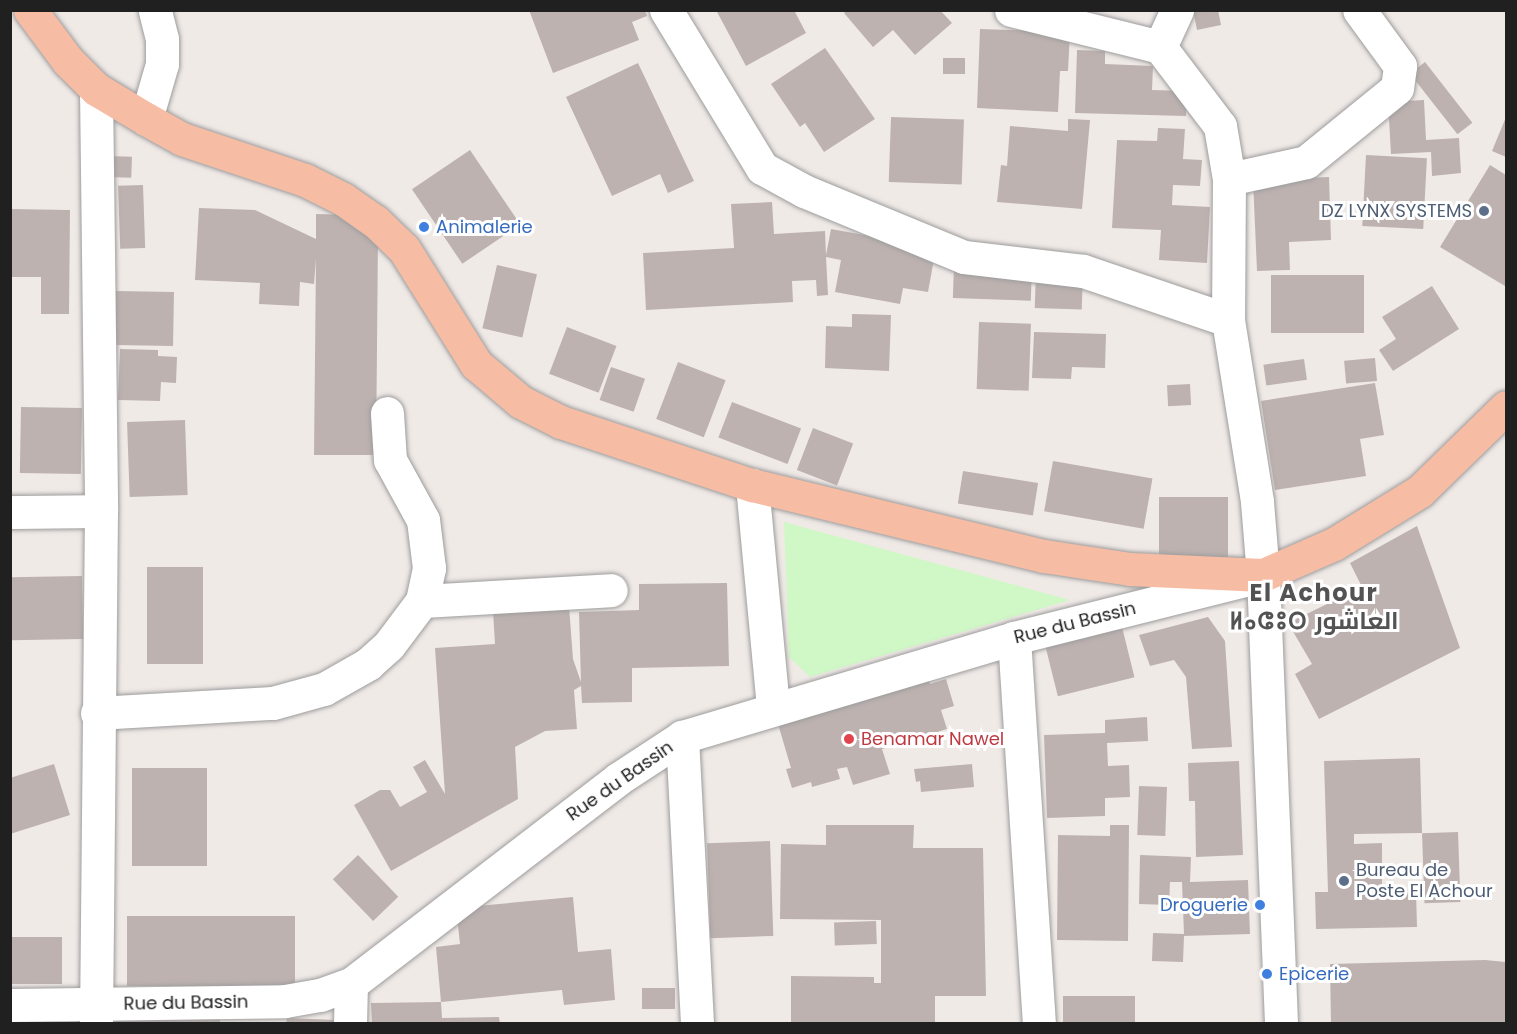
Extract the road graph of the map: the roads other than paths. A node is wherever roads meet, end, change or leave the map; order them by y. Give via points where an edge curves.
1 (30, 10) edge
2 (155, 10) edge
3 (666, 10) edge
4 (1011, 10) edge
5 (1177, 10) edge
6 (1359, 10) edge
7 (1160, 47) junction
8 (96, 88) junction
9 (146, 119) junction
10 (1229, 179) junction
11 (1228, 320) junction
12 (1506, 407) edge
13 (387, 413) dead end
14 (752, 485) junction
15 (101, 511) junction
16 (10, 512) edge
17 (1263, 575) junction
18 (611, 590) dead end
19 (422, 601) junction
20 (1014, 638) junction
21 (773, 708) junction
22 (98, 713) junction
23 (682, 737) junction
24 (351, 984) junction
25 (10, 1005) edge
26 (96, 1014) edge
27 (350, 1023) edge
28 (697, 1023) edge
29 (1039, 1023) edge
30 (1281, 1023) edge

1 - 8 main road via 68,61
2 - 9 street via 162,39 162,64
3 - 11 street via 762,168 804,191 964,257 1083,271
4 - 7 street
5 - 7 street
6 - 10 street via 1400,66 1397,88 1306,162
7 - 10 street via 1220,126
8 - 9 main road
8 - 15 street
9 - 14 main road via 182,139 305,180 375,221 404,249 476,364 521,402 561,422
10 - 11 street
11 - 17 street via 1257,502
12 - 17 main road via 1420,491 1334,544
13 - 19 street via 390,460 423,520 428,542 429,568
14 - 17 main road via 1044,556 1130,569
14 - 21 street
15 - 16 street
15 - 22 street
17 - 20 street, Rue du Bassin
17 - 30 street
18 - 19 street
19 - 22 street via 406,625 368,664 324,689 273,703
20 - 21 street, Rue du Bassin
20 - 29 street
21 - 23 street, Rue du Bassin
22 - 26 street
23 - 24 street, Rue du Bassin via 618,779
23 - 28 street
24 - 26 street, Rue du Bassin via 285,1001
24 - 27 street
25 - 26 street, Rue du Bassin

